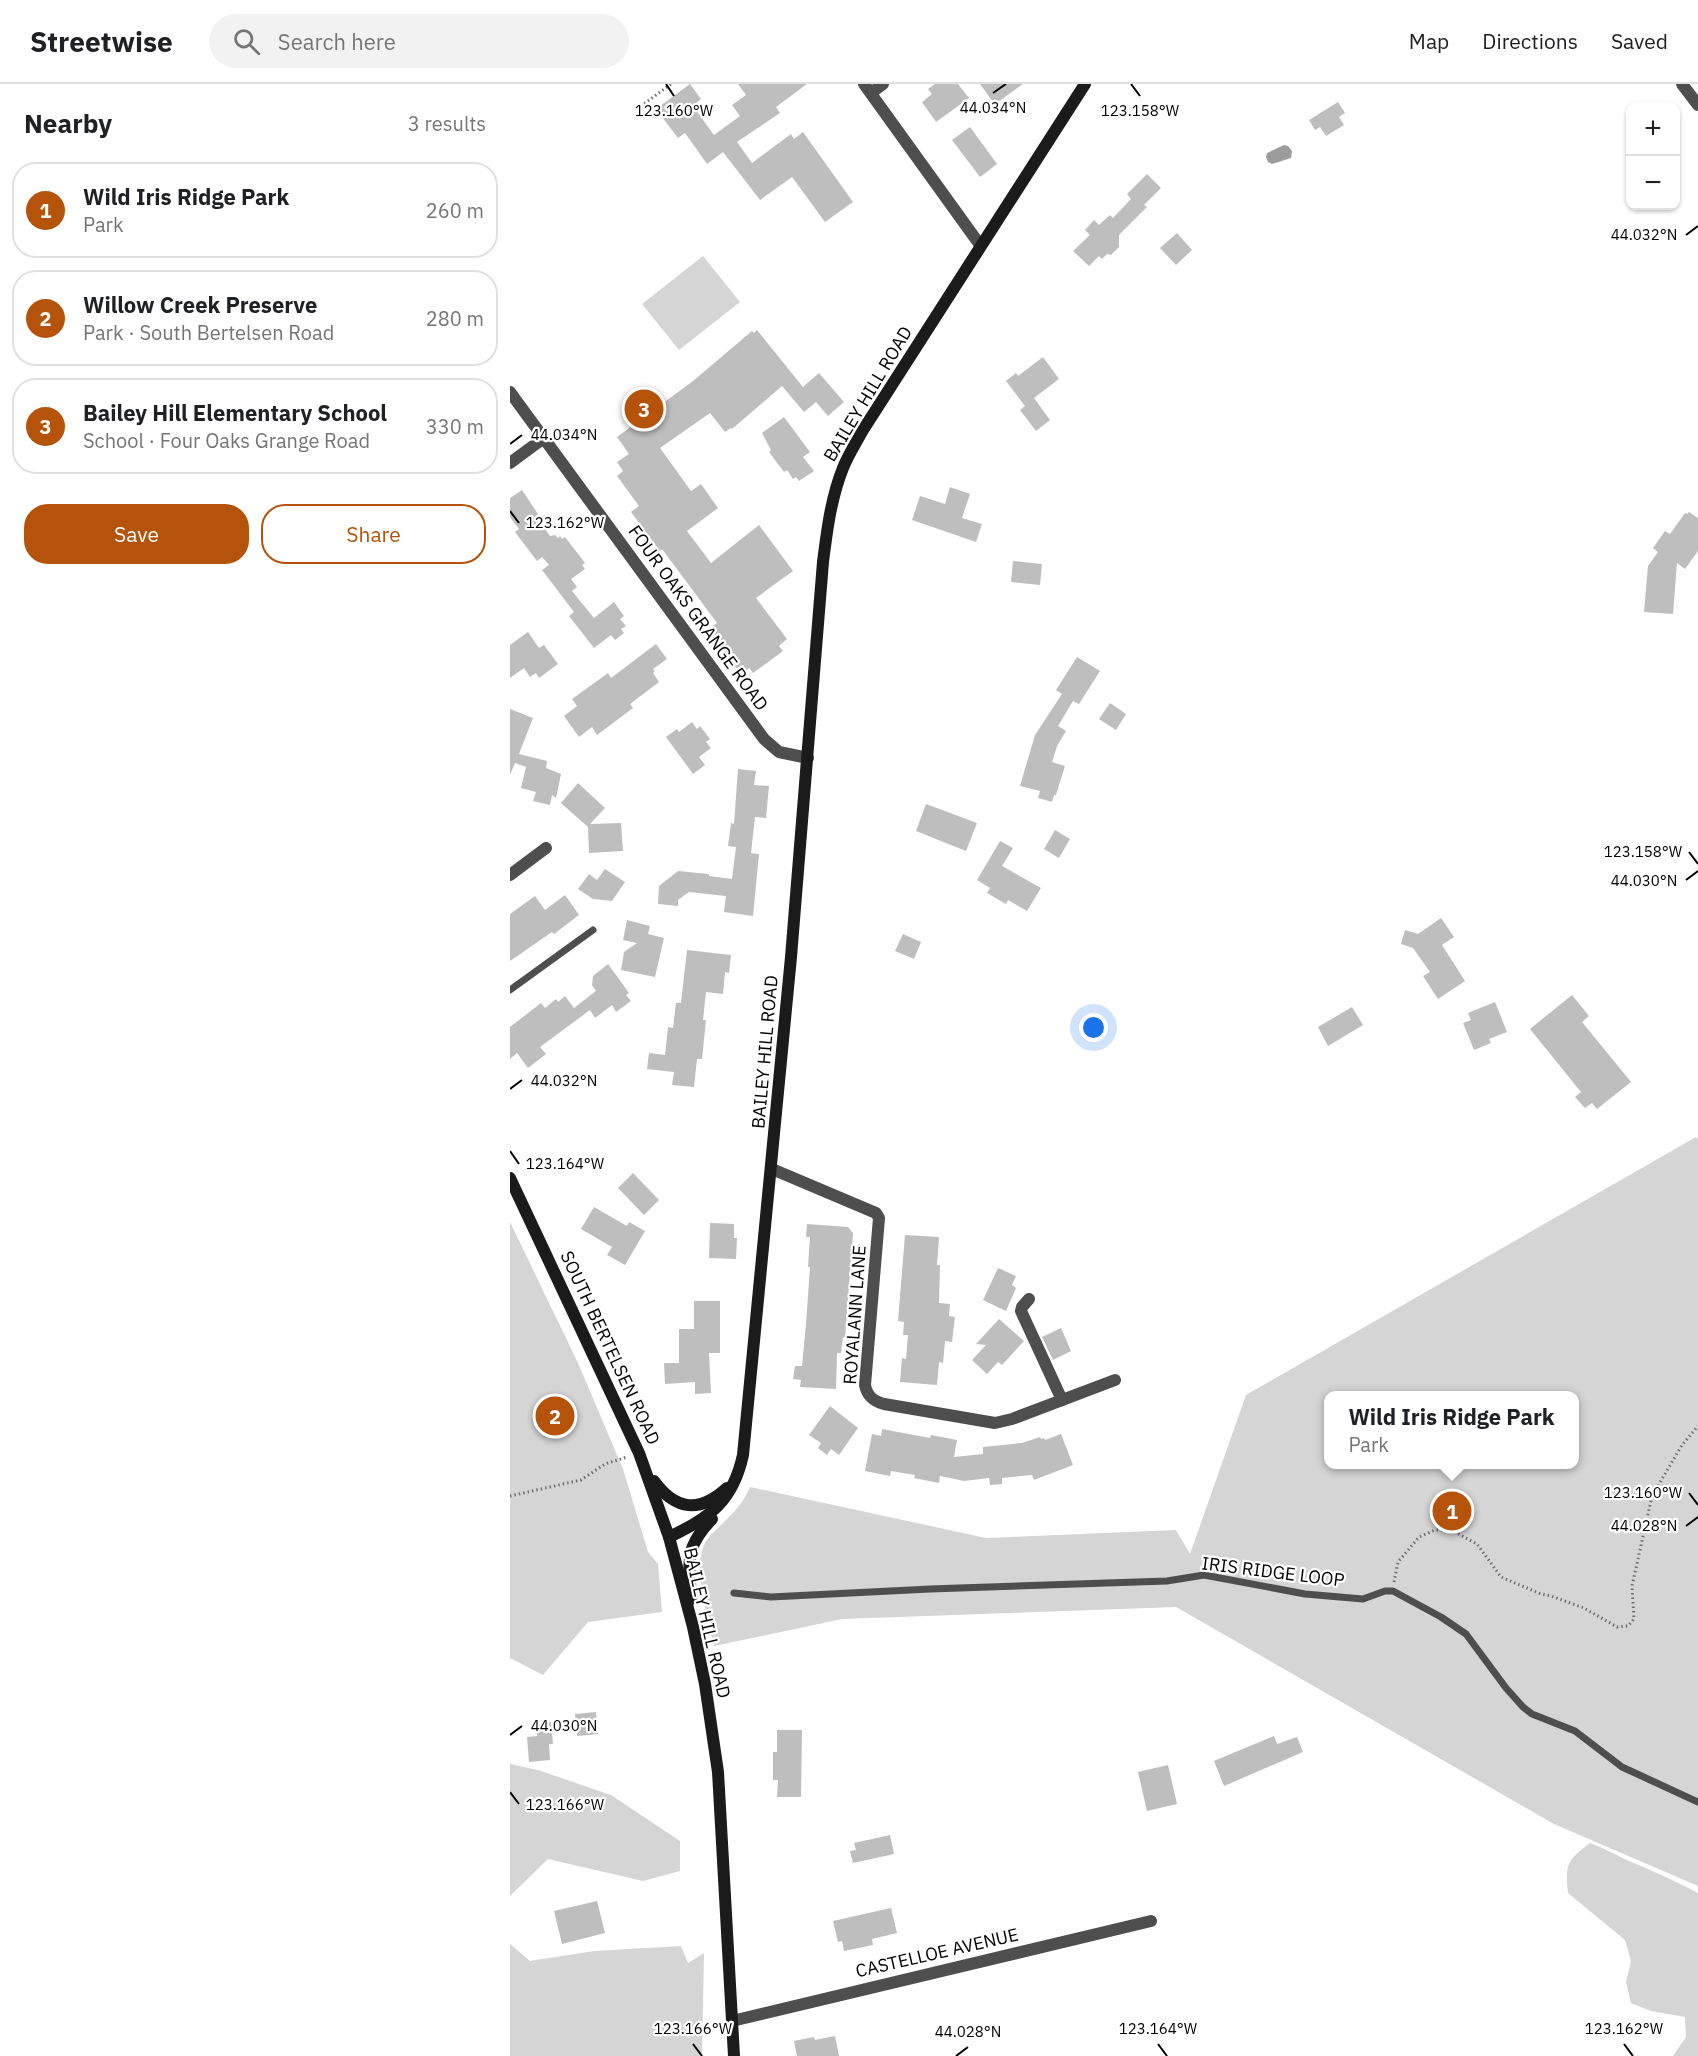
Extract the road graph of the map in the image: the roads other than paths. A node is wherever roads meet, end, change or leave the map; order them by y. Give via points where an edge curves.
1 (883, 84) edge
2 (1085, 84) edge
3 (1682, 84) edge
4 (867, 88) edge
5 (1698, 105) edge
6 (981, 245) junction
7 (510, 392) edge
8 (544, 438) junction
9 (510, 463) edge
10 (808, 758) junction
11 (546, 848) dead end
12 (510, 875) edge
13 (593, 930) dead end
14 (510, 990) edge
15 (772, 1169) junction
16 (510, 1178) edge
17 (1029, 1299) dead end
18 (1115, 1380) dead end
19 (1062, 1400) junction
20 (647, 1472) junction
21 (737, 1475) junction
22 (724, 1500) junction
23 (669, 1537) junction
24 (734, 1593) dead end
25 (693, 1627) junction
26 (1698, 1802) edge
27 (1150, 1921) dead end
28 (732, 2021) junction
29 (734, 2056) edge

1 - 4 street
2 - 6 main road, BAILEY HILL ROAD
3 - 5 street
4 - 6 street
6 - 10 main road, BAILEY HILL ROAD via 843,466 830,511 824,561
7 - 8 street, FOUR OAKS GRANGE ROAD
8 - 9 street
8 - 10 street, FOUR OAKS GRANGE ROAD via 764,739 779,752
10 - 15 main road, BAILEY HILL ROAD
11 - 12 street
13 - 14 lane
15 - 19 street, ROYALANN LANE via 878,1215 865,1385 868,1401 995,1423
15 - 21 main road, BAILEY HILL ROAD via 747,1428
16 - 20 main road, SOUTH BERTELSEN ROAD
17 - 19 street via 1022,1311
18 - 19 street, ROYALANN LANE
20 - 21 main road via 666,1496 691,1506 716,1498
20 - 23 main road, SOUTH BERTELSEN ROAD
21 - 22 main road, BAILEY HILL ROAD
22 - 23 main road, BAILEY HILL ROAD via 702,1520
22 - 25 main road via 691,1548
23 - 25 main road, BAILEY HILL ROAD
24 - 26 lane, IRIS RIDGE LOOP via 771,1597 1167,1581 1200,1575 1320,1596 1364,1599 1393,1591 1466,1634 1523,1707 1575,1731 1622,1767
25 - 28 main road, BAILEY HILL ROAD via 718,1772
27 - 28 street, CASTELLOE AVENUE
28 - 29 main road, BAILEY HILL ROAD

